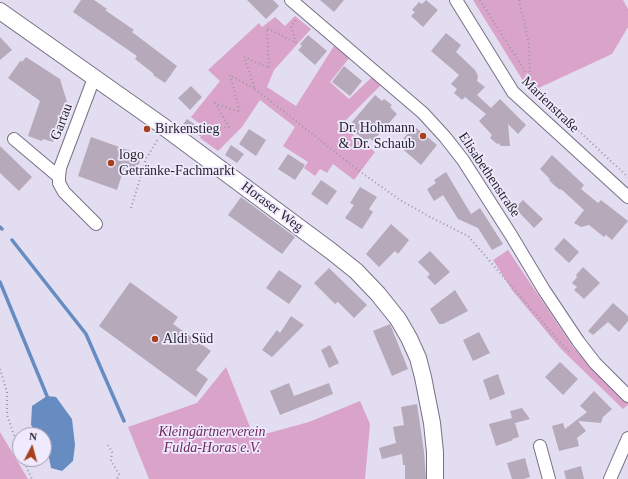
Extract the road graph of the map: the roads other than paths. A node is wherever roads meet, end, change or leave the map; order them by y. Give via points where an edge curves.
1 (291, 0) edge
2 (456, 0) edge
3 (0, 11) edge
4 (94, 78) junction
5 (14, 139) dead end
6 (59, 177) junction
7 (628, 197) edge
8 (96, 224) dead end
9 (628, 396) edge
10 (628, 438) edge
11 (540, 446) dead end
12 (435, 479) edge
13 (549, 479) edge
14 (610, 479) edge

1 - 9 street, Elisabethenstraße via 423,113 445,137 463,160 578,341 595,363
2 - 7 street, Marienstraße via 513,92
3 - 4 main road, Horaser Weg
4 - 6 street, Gartau via 60,168
4 - 12 main road, Horaser Weg via 331,251 356,271 378,294 409,338 421,371 432,423
5 - 6 street
6 - 8 street via 64,192
10 - 14 street
11 - 13 street

